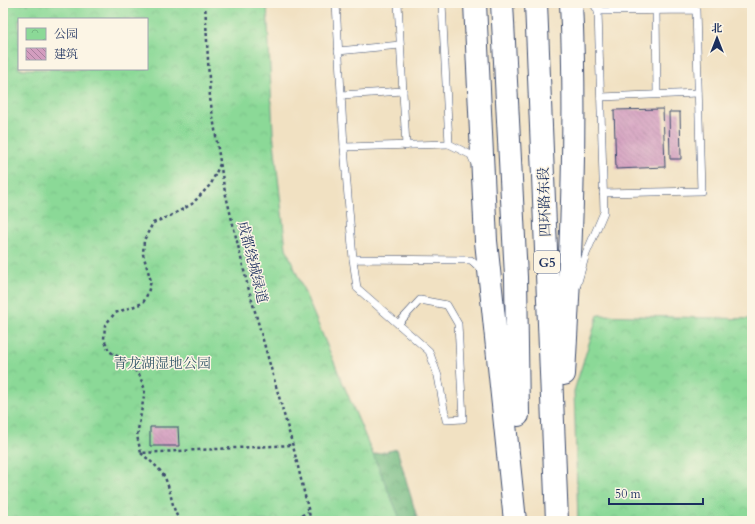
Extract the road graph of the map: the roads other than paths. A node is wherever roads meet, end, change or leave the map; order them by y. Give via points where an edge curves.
1 (336, 3) edge
2 (398, 3) edge
3 (442, 3) edge
4 (475, 3) edge
5 (502, 3) edge
6 (536, 3) edge
7 (571, 3) edge
8 (594, 3) edge
9 (601, 3) edge
10 (656, 10) junction
11 (598, 11) junction
12 (400, 45) junction
13 (338, 51) junction
14 (403, 91) junction
15 (698, 93) junction
16 (657, 94) junction
17 (341, 95) junction
18 (601, 96) junction
19 (448, 144) junction
20 (406, 146) junction
21 (344, 148) junction
22 (484, 185) junction
23 (603, 193) junction
24 (353, 258) junction
25 (490, 277) junction
26 (567, 319) junction
27 (398, 324) junction
28 (556, 495) junction
29 (515, 521) edge
30 (520, 521) edge
31 (557, 521) edge

1 - 13 lane
2 - 12 lane
3 - 19 lane
4 - 22 highway
5 - 30 highway, G5 via 516,277
6 - 28 highway, 四环路东段 / G5
7 - 26 highway via 573,118
8 - 11 lane
9 - 11 lane
10 - 11 lane
10 - 15 lane via 696,10
10 - 16 lane
11 - 18 lane
12 - 13 lane
12 - 14 lane
13 - 17 lane
14 - 17 lane
14 - 20 lane
15 - 16 lane
15 - 23 lane via 701,191
16 - 18 lane
17 - 21 lane
18 - 23 lane
19 - 20 lane
19 - 22 lane via 471,155
20 - 21 lane
21 - 24 lane
22 - 25 highway
23 - 26 lane via 604,212 586,254
24 - 25 lane via 471,260
24 - 27 lane via 357,288
25 - 29 highway
26 - 28 highway
27 - 27 lane via 430,351 438,376 446,420 464,419 458,324 447,305 420,300
28 - 31 highway, 四环路东段 / G5

